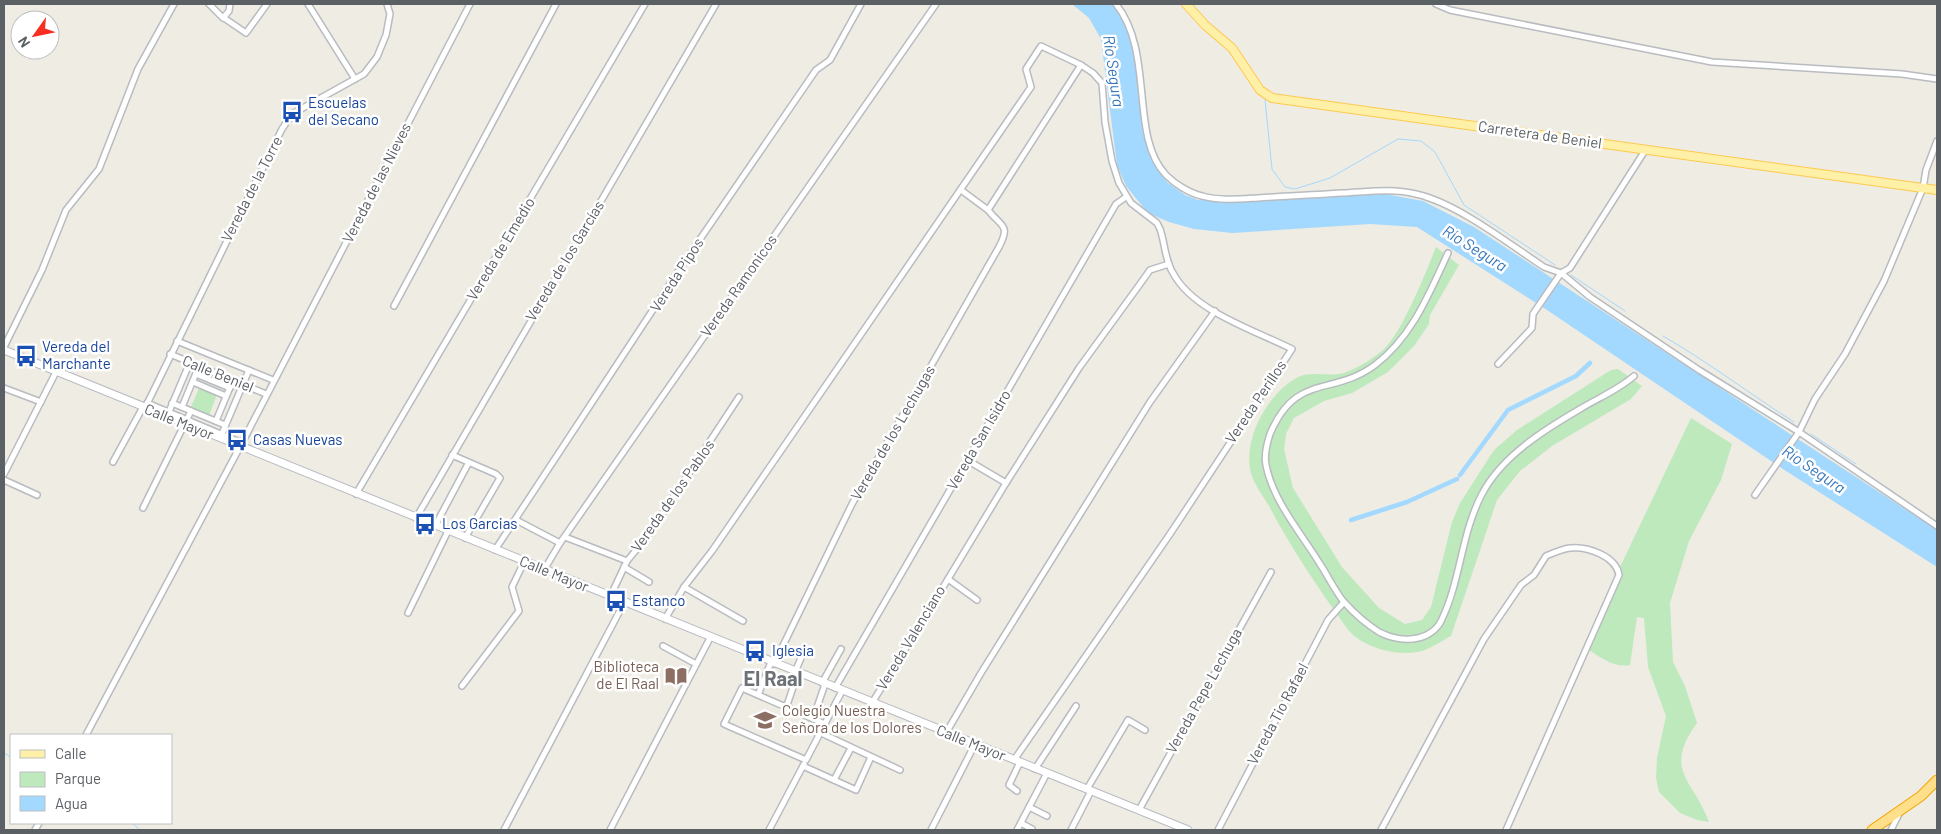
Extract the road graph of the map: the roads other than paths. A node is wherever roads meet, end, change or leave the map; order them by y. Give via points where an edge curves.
1 (174, 4) edge
2 (230, 4) edge
3 (267, 4) edge
4 (308, 4) edge
5 (387, 4) edge
6 (470, 4) edge
7 (556, 4) edge
8 (645, 4) edge
9 (716, 4) edge
10 (861, 4) edge
11 (936, 4) edge
12 (1116, 4) edge
13 (1186, 4) edge
14 (1436, 4) edge
15 (210, 6) edge
16 (224, 18) junction
17 (1081, 65) junction
18 (355, 79) junction
19 (1937, 79) edge
20 (1937, 141) edge
21 (1646, 149) junction
22 (1923, 188) junction
23 (961, 190) junction
24 (1937, 190) edge
25 (1126, 196) junction
26 (988, 210) junction
27 (1448, 253) dead end
28 (1169, 264) junction
29 (1560, 273) junction
30 (394, 306) dead end
31 (1215, 311) junction
32 (177, 341) junction
33 (4, 349) edge
34 (170, 354) junction
35 (190, 362) junction
36 (1498, 364) dead end
37 (199, 366) junction
38 (249, 370) junction
39 (56, 372) junction
40 (196, 374) junction
41 (1634, 376) dead end
42 (233, 380) junction
43 (273, 380) junction
44 (193, 382) junction
45 (243, 384) junction
46 (4, 388) edge
47 (230, 388) junction
48 (266, 394) junction
49 (226, 396) junction
50 (740, 397) dead end
51 (40, 402) junction
52 (172, 403) junction
53 (145, 406) junction
54 (182, 407) junction
55 (192, 411) junction
56 (168, 415) junction
57 (204, 416) junction
58 (216, 421) junction
59 (187, 422) junction
60 (225, 426) junction
61 (200, 428) junction
62 (1799, 432) junction
63 (221, 436) junction
64 (241, 444) junction
65 (452, 455) junction
66 (967, 460) junction
67 (113, 462) dead end
68 (468, 464) junction
69 (4, 474) edge
70 (4, 480) edge
71 (1006, 483) junction
72 (356, 494) junction
73 (37, 495) dead end
74 (1755, 495) dead end
75 (143, 508) dead end
76 (416, 518) junction
77 (516, 520) junction
78 (435, 526) junction
79 (1937, 526) edge
80 (448, 531) junction
81 (564, 537) junction
82 (465, 538) junction
83 (560, 542) junction
84 (495, 550) junction
85 (627, 561) junction
86 (524, 562) junction
87 (624, 567) junction
88 (544, 570) junction
89 (1271, 572) dead end
90 (948, 579) junction
91 (649, 582) dead end
92 (684, 587) junction
93 (610, 597) junction
94 (978, 600) dead end
95 (1344, 602) junction
96 (624, 603) junction
97 (408, 613) dead end
98 (665, 619) junction
99 (743, 621) dead end
100 (710, 638) junction
101 (662, 646) dead end
102 (805, 649) dead end
103 (841, 649) dead end
104 (772, 663) junction
105 (696, 664) junction
106 (796, 672) junction
107 (824, 684) junction
108 (462, 686) dead end
109 (835, 688) junction
110 (842, 691) junction
111 (758, 695) junction
112 (872, 703) junction
113 (1076, 706) dead end
114 (786, 708) junction
115 (813, 719) junction
116 (825, 724) junction
117 (1145, 730) dead end
118 (820, 733) junction
119 (946, 733) junction
120 (87, 734) edge
121 (975, 744) junction
122 (851, 748) junction
123 (871, 757) junction
124 (806, 760) junction
125 (1017, 761) junction
126 (803, 766) junction
127 (1035, 768) junction
128 (900, 770) dead end
129 (1047, 773) junction
130 (834, 780) junction
131 (1937, 780) edge
132 (1017, 790) dead end
133 (1089, 790) junction
134 (1029, 807) junction
135 (1139, 810) junction
136 (1902, 810) junction
137 (1047, 816) dead end
138 (1020, 823) junction
139 (1032, 829) dead end
140 (504, 830) edge
141 (610, 830) edge
142 (770, 830) edge
143 (931, 830) edge
144 (1017, 830) edge
145 (1071, 830) edge
146 (1188, 830) edge
147 (1218, 830) edge
148 (1381, 830) edge
149 (1506, 830) edge
150 (1872, 830) edge
151 (1891, 830) edge

1 - 33 street via 138,69 99,169 66,210 42,270
2 - 16 street
3 - 16 street via 246,33
4 - 18 street
5 - 18 street, Vereda de la Torre via 390,14 380,50 364,74
6 - 43 street, Vereda de las Nieves
7 - 30 street
8 - 72 street, Vereda de Emedio
9 - 65 street, Vereda de los Garcías
10 - 77 street, Vereda Pipos via 830,60 816,70 683,264
11 - 81 street, Vereda Ramonicos
12 - 29 street via 1136,44 1146,129 1152,147 1166,174 1185,189 1202,196 1230,199 1390,189 1419,194 1454,209
13 - 21 main road, Carretera de Beniel via 1204,25 1232,48 1260,90 1272,98
14 - 19 street via 1450,10 1712,62
15 - 16 street
17 - 23 street via 1041,46 1026,69 1031,87
17 - 25 street, Vereda Perillos via 1102,83 1112,161
17 - 26 street
18 - 32 street, Vereda de la Torre via 292,114
20 - 22 street
21 - 22 main road, Carretera de Beniel
21 - 29 street via 1570,268
22 - 24 main road, Carretera de Beniel
22 - 62 street via 1884,281
23 - 26 street
23 - 92 street
25 - 28 street, Vereda Perillos via 1156,222
25 - 66 street, Vereda San Isidro via 1116,204
26 - 104 street, Vereda de los Lechugas via 1005,230 1000,247 852,504
27 - 95 street via 1428,298 1408,332 1392,351 1360,374 1306,391 1286,403 1269,438 1266,464 1276,493
28 - 31 street, Vereda Perillos via 1192,297
28 - 71 street via 1150,270 1079,368
29 - 36 street via 1533,314 1532,328
29 - 62 street via 1590,297 1692,365
31 - 119 street via 1150,402
31 - 125 street, Vereda Perillos via 1292,349
32 - 34 street, Vereda de la Torre
32 - 38 street
33 - 39 main road, Calle Mayor
34 - 35 street, Calle Beniel
34 - 53 street, Vereda de la Torre
35 - 37 street, Calle Beniel
35 - 52 street
37 - 40 street
37 - 42 street, Calle Beniel
38 - 43 street
38 - 45 street
39 - 51 street
39 - 53 main road, Calle Mayor
40 - 44 street
40 - 47 street
41 - 95 street via 1530,441 1504,464 1483,493 1468,526 1442,621 1430,634 1398,639 1379,632
42 - 45 street, Calle Beniel
42 - 47 street
43 - 48 street, Vereda de las Nieves
44 - 49 street
44 - 54 street
45 - 48 street, Calle Beniel
45 - 60 street
46 - 51 street
47 - 49 street
48 - 64 street, Vereda de las Nieves
49 - 58 street
50 - 85 street, Vereda de los Pablos via 647,537
51 - 69 street
52 - 54 street
52 - 56 street
53 - 56 main road, Calle Mayor
53 - 67 street, Vereda de la Torre
54 - 55 street
55 - 57 street
55 - 59 street
56 - 59 main road, Calle Mayor
57 - 58 street
57 - 61 street
58 - 60 street
59 - 61 main road, Calle Mayor
59 - 75 street
60 - 63 street
61 - 63 main road, Calle Mayor
62 - 74 street
62 - 79 street
63 - 64 main road, Calle Mayor
64 - 72 main road, Calle Mayor
64 - 120 street, Vereda de las Nieves
65 - 68 street
65 - 76 street, Vereda de los Garcías
66 - 71 street
66 - 109 street, Vereda San Isidro
68 - 78 street
68 - 82 street via 500,478
70 - 73 street
71 - 90 street
72 - 76 main road, Calle Mayor
76 - 78 main road, Calle Mayor
77 - 83 street
77 - 84 street, Vereda Pipos
78 - 80 main road, Calle Mayor
80 - 82 main road, Calle Mayor
80 - 97 street
81 - 83 street, Vereda Ramonicos
81 - 85 street
82 - 84 main road, Calle Mayor
83 - 88 street, Vereda Ramonicos
84 - 86 main road, Calle Mayor
85 - 87 street, Vereda de los Pablos
86 - 88 main road, Calle Mayor
86 - 108 street via 512,587 519,611
87 - 91 street
87 - 93 street, Vereda de los Pablos
88 - 93 main road, Calle Mayor
89 - 135 street, Vereda Pepe Lechuga
90 - 94 street, Vereda Valenciano
90 - 112 street, Vereda Valenciano
92 - 98 street
92 - 99 street
93 - 96 main road, Calle Mayor
95 - 147 street, Vereda Tio Rafael via 1328,620
96 - 98 main road, Calle Mayor
96 - 140 street
98 - 100 main road, Calle Mayor
100 - 104 main road, Calle Mayor
100 - 105 street
101 - 105 street
102 - 106 street
103 - 107 street
104 - 106 main road, Calle Mayor
104 - 111 street
105 - 141 street
106 - 107 main road, Calle Mayor
106 - 114 street
107 - 109 main road, Calle Mayor
107 - 115 street
109 - 110 main road, Calle Mayor
110 - 112 main road, Calle Mayor
110 - 116 street
111 - 114 street
111 - 124 street via 742,688 724,724
112 - 119 main road, Calle Mayor
113 - 127 street
114 - 115 street
115 - 116 street
116 - 118 street
117 - 133 street via 1128,720
118 - 122 street
118 - 124 street
119 - 121 main road, Calle Mayor
121 - 125 main road, Calle Mayor
121 - 143 street
122 - 123 street
122 - 130 street
123 - 128 street
123 - 130 street via 856,790
124 - 126 street
125 - 127 main road, Calle Mayor
125 - 132 street via 1009,786
126 - 130 street
126 - 142 street
127 - 129 main road, Calle Mayor
129 - 133 main road, Calle Mayor
129 - 134 street
131 - 136 highway
133 - 135 main road, Calle Mayor
133 - 145 street
134 - 137 street
134 - 138 street
135 - 146 main road, Calle Mayor
136 - 150 highway
136 - 151 street
138 - 139 street
138 - 144 street
148 - 149 street via 1484,639 1521,585 1534,575 1546,556 1570,548 1596,553 1610,559 1618,567 1618,575

